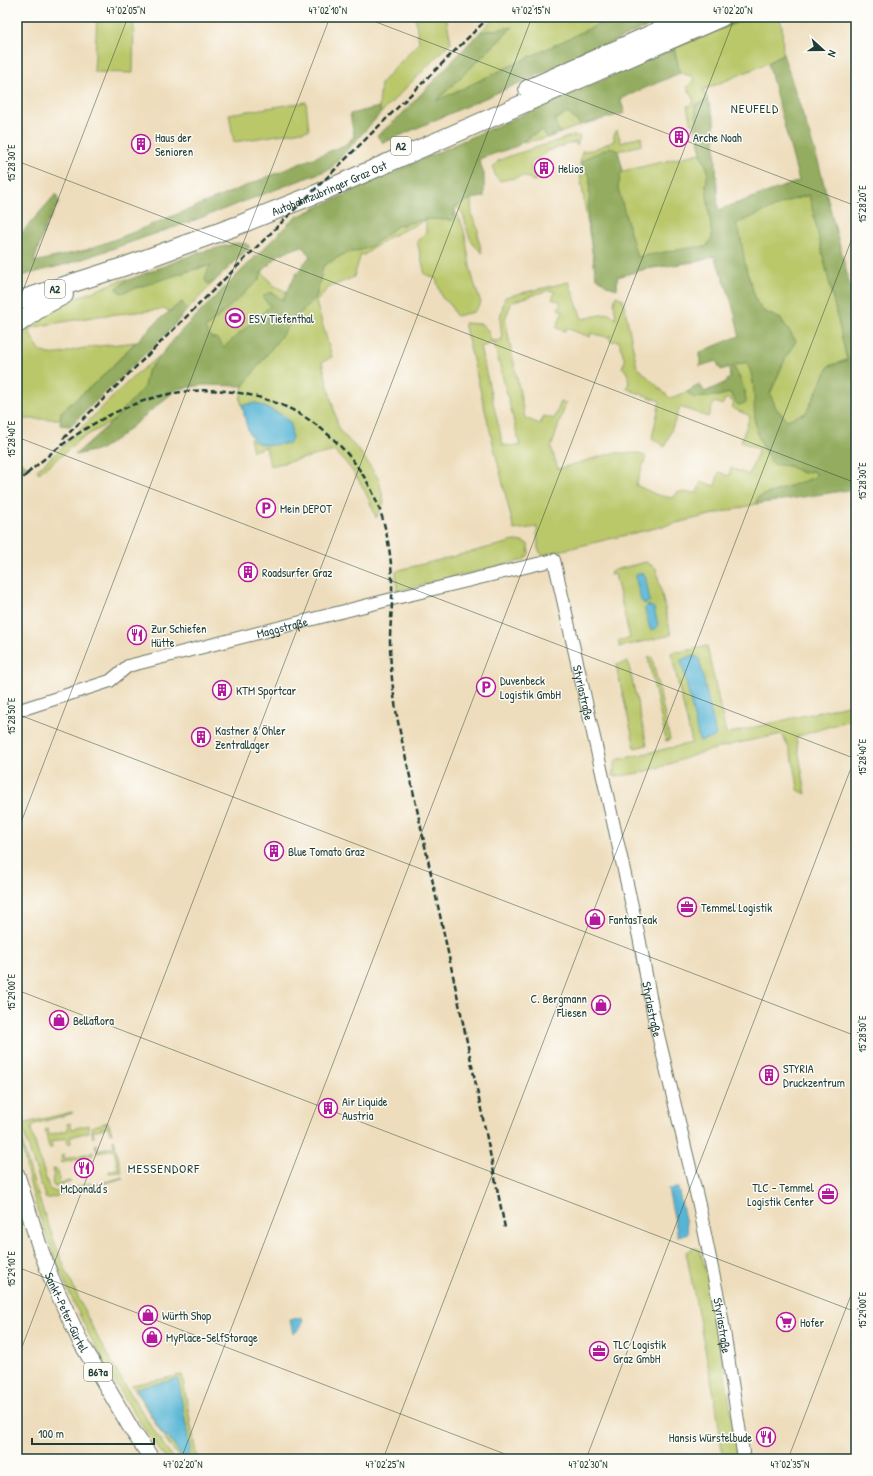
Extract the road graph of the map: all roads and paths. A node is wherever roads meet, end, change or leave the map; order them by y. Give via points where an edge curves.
1 (690, 17) edge
2 (722, 17) edge
3 (92, 278) junction
4 (17, 288) edge
5 (17, 301) edge
6 (17, 324) edge
7 (554, 560) joint
8 (17, 711) edge
9 (17, 1175) edge
10 (152, 1459) edge
11 (744, 1459) edge

1 - 4 highway, Autobahnzubringer Graz Ost / A2 via 385,153 281,196 106,260
2 - 3 highway, Autobahnzubringer Graz Ost / A2 via 321,192
3 - 5 highway, Autobahnzubringer Graz Ost / A2
3 - 6 highway
7 - 8 street, Maggstraße via 128,666 110,681
7 - 11 street, Styriastraße via 639,937 656,1025 699,1206 721,1312
9 - 10 main road, Sankt-Peter-Gürtel / B67a via 52,1280 80,1341

